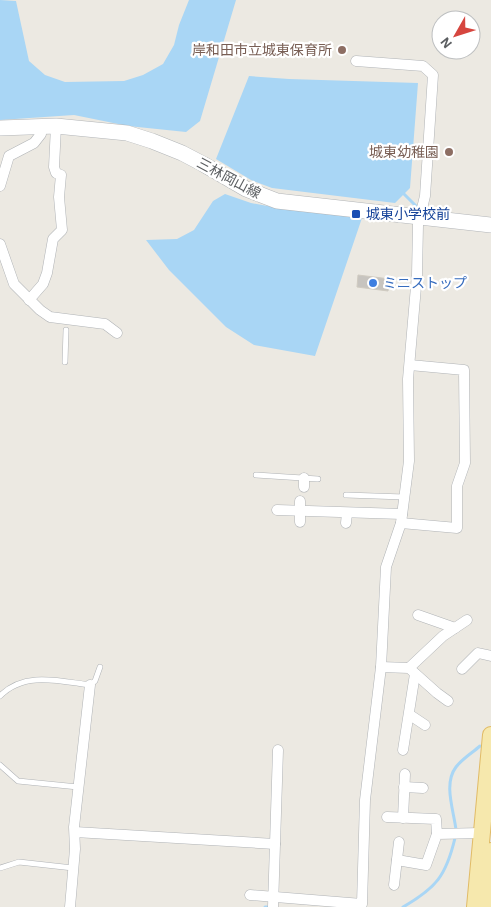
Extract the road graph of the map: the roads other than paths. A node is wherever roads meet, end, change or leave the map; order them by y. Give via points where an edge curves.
1 (356, 61) dead end
2 (48, 126) junction
3 (0, 128) edge
4 (0, 186) edge
5 (421, 216) junction
6 (491, 225) edge
7 (0, 244) edge
8 (29, 300) junction
9 (66, 330) dead end
10 (117, 333) dead end
11 (65, 362) dead end
12 (410, 365) junction
13 (256, 476) dead end
14 (318, 479) dead end
15 (346, 495) dead end
16 (404, 497) junction
17 (300, 506) junction
18 (277, 510) dead end
19 (402, 519) junction
20 (300, 522) dead end
21 (418, 614) dead end
22 (467, 620) dead end
23 (455, 628) junction
24 (491, 656) edge
25 (100, 667) dead end
26 (381, 667) junction
27 (462, 669) dead end
28 (412, 671) junction
29 (90, 685) junction
30 (0, 696) edge
31 (448, 700) dead end
32 (410, 715) junction
33 (425, 725) dead end
34 (491, 735) edge
35 (278, 750) dead end
36 (404, 750) dead end
37 (0, 765) edge
38 (404, 774) dead end
39 (78, 787) junction
40 (404, 787) junction
41 (423, 788) dead end
42 (387, 817) dead end
43 (403, 818) junction
44 (74, 832) junction
45 (481, 833) junction
46 (437, 834) junction
47 (399, 842) dead end
48 (275, 844) junction
49 (491, 851) edge
50 (397, 860) junction
51 (0, 868) edge
52 (74, 868) junction
53 (394, 884) dead end
54 (250, 895) dead end
55 (273, 896) junction
56 (70, 907) edge
57 (272, 907) edge
58 (476, 907) edge
59 (488, 907) edge

1 - 5 street via 423,66 432,75
2 - 3 main road, 三林岡山線
2 - 4 street via 34,143 9,156
2 - 5 main road, 三林岡山線 via 127,133 152,141 204,164 246,189 278,201
2 - 8 street via 54,167 61,175 62,230 53,239 43,284
5 - 6 main road, 三林岡山線
5 - 12 street
7 - 8 street via 14,284
8 - 10 street via 50,317 105,324
9 - 11 lane
12 - 16 street via 409,461
12 - 19 street via 464,370 465,463 457,486 457,528
13 - 14 lane via 304,482
15 - 16 lane
16 - 19 street
17 - 18 street
17 - 19 street via 346,518
17 - 20 street
19 - 26 street via 386,567
21 - 23 street
22 - 23 street
23 - 28 street via 443,636
24 - 27 street via 478,654
25 - 29 lane
26 - 28 street
26 - 55 street via 365,800 362,904
28 - 31 street
28 - 32 street
29 - 30 lane via 36,678 7,689
29 - 39 street
32 - 33 street
32 - 36 street
34 - 45 main road
35 - 48 street
37 - 39 lane via 18,781
38 - 40 street
39 - 44 street
40 - 41 street
40 - 43 street
42 - 43 street
43 - 46 street via 436,819
44 - 48 street
44 - 52 street
45 - 46 street
45 - 58 main road
46 - 50 street via 426,865
47 - 50 street
48 - 55 street
49 - 59 main road
50 - 53 street
51 - 52 lane via 19,862
52 - 56 street
54 - 55 street
55 - 57 street

